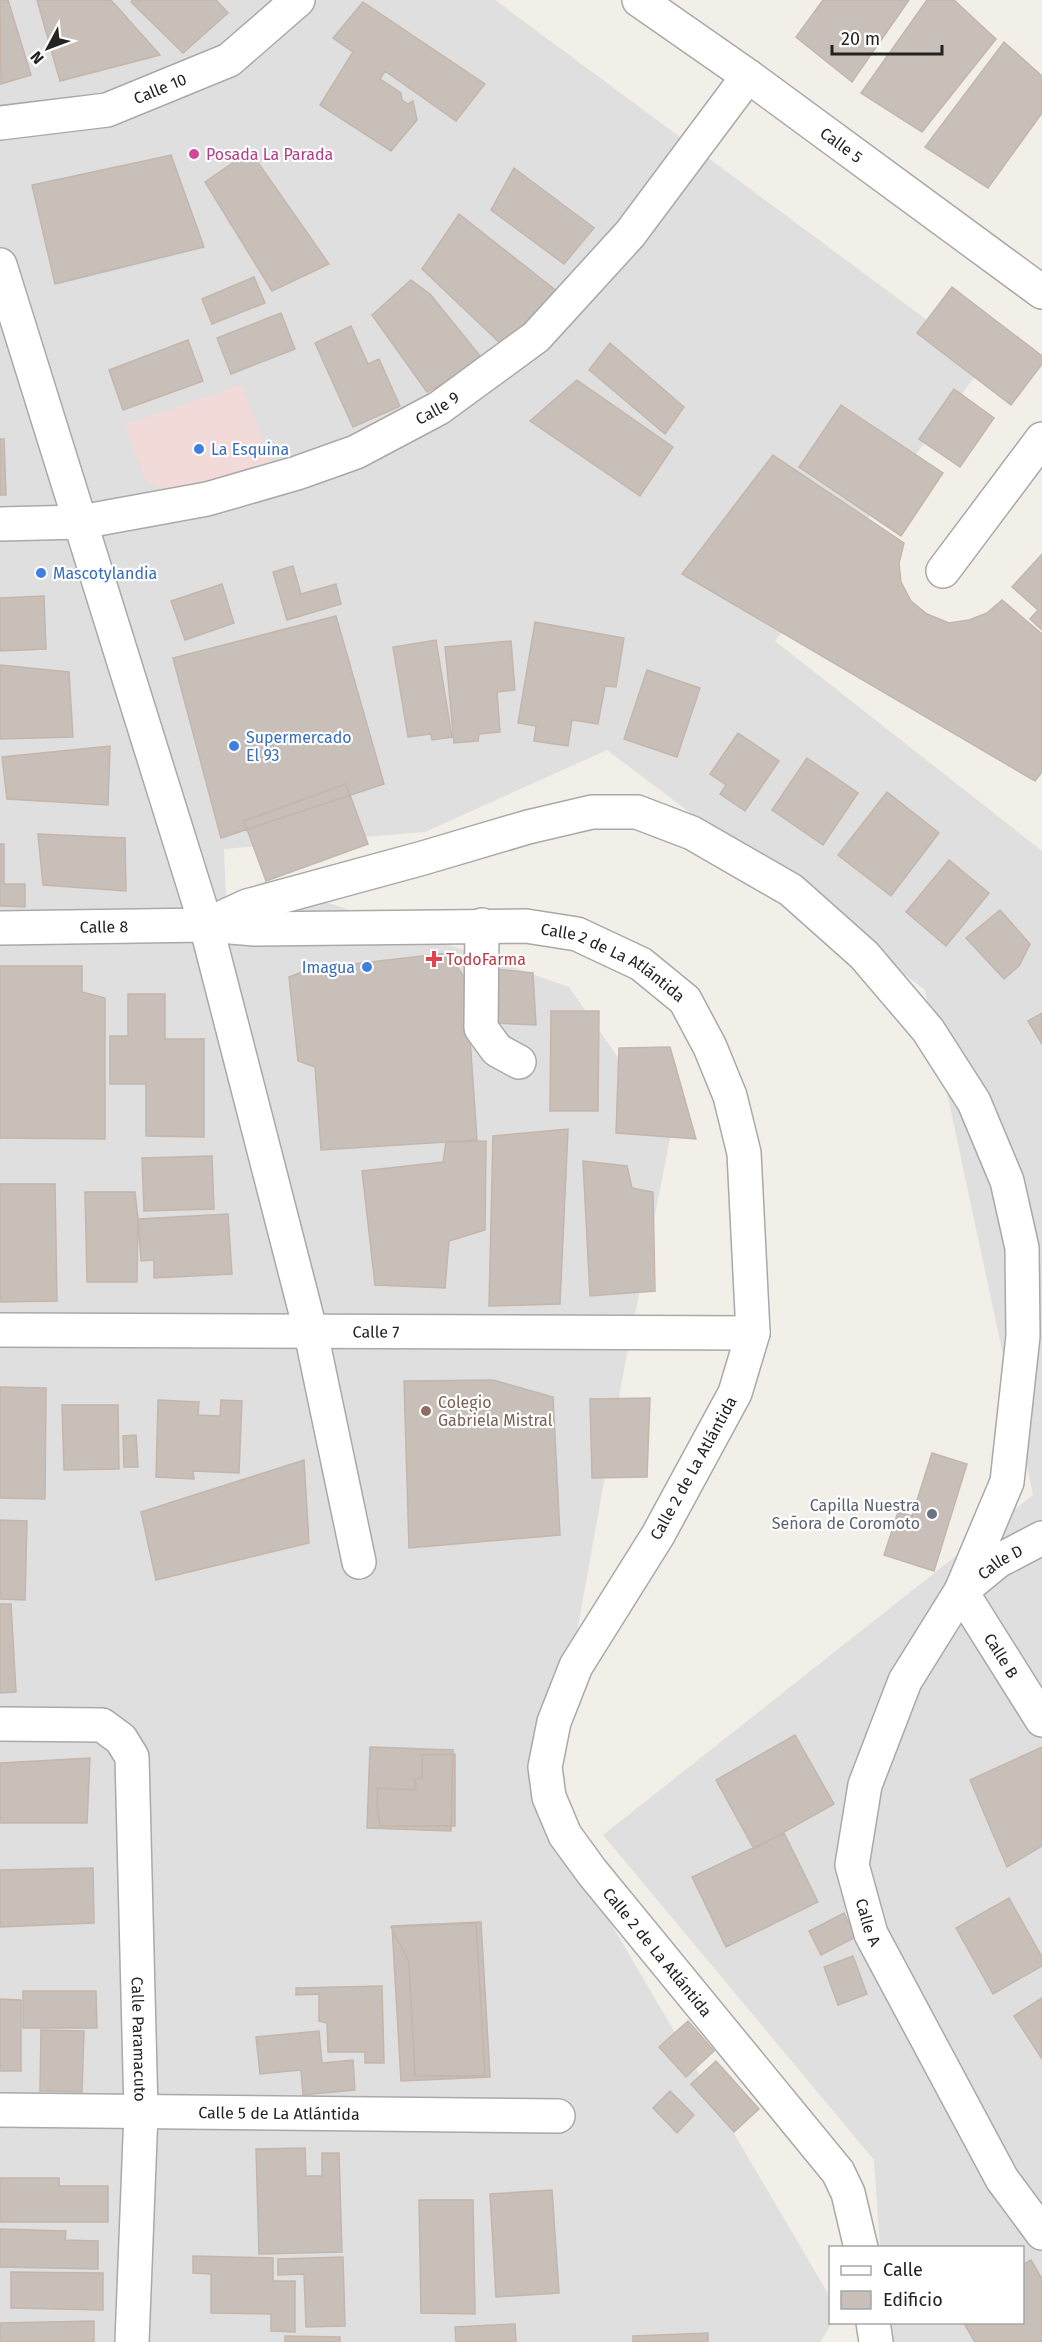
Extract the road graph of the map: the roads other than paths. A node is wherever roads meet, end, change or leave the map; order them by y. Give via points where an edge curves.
1 (298, 0) edge
2 (639, 0) edge
3 (748, 76) junction
4 (0, 123) edge
5 (0, 265) edge
6 (1042, 292) edge
7 (1042, 439) edge
8 (81, 522) junction
9 (0, 524) edge
10 (943, 571) dead end
11 (206, 925) junction
12 (482, 925) junction
13 (0, 928) edge
14 (519, 1062) dead end
15 (0, 1330) edge
16 (311, 1333) junction
17 (753, 1333) junction
18 (1042, 1538) edge
19 (359, 1562) dead end
20 (961, 1592) junction
21 (1042, 1720) edge
22 (0, 1724) edge
23 (0, 2110) edge
24 (141, 2112) junction
25 (558, 2116) dead end
26 (1042, 2233) edge
27 (861, 2246) edge
28 (873, 2324) edge
29 (132, 2342) edge
30 (876, 2342) edge

1 - 4 street, Calle 10 via 229,60 107,110
2 - 3 street, Calle 5
3 - 6 street, Calle 5
3 - 8 street, Calle 9 via 630,234 536,337 439,408 356,452 297,473 207,499
5 - 8 street
7 - 10 street
8 - 9 street, Calle 9
8 - 11 street
11 - 12 street, Calle 2 de La Atlántida via 255,929
11 - 13 street, Calle 8
11 - 16 street
11 - 20 street via 247,906 528,826 592,812 637,812 692,833 791,890 864,955 928,1030 974,1102 1007,1181 1022,1248 1023,1336 1011,1450 1007,1482
12 - 14 street via 482,1028 497,1050
12 - 17 street, Calle 2 de La Atlántida via 526,926 577,934 641,964 685,1000 730,1096 744,1153
15 - 16 street, Calle 7
16 - 17 street, Calle 7
16 - 19 street
17 - 27 street, Calle 2 de La Atlántida via 735,1393 698,1465 576,1666 554,1722 545,1767 549,1797 561,1826 585,1863 838,2172 848,2193
18 - 20 street, Calle D via 998,1561
20 - 21 street, Calle B
20 - 26 street, Calle A via 905,1681 865,1785 852,1865 871,1934 1002,2179
22 - 24 street, Calle Paramacuto via 102,1725 121,1739 132,1757
23 - 24 street, Calle 5 de La Atlántida
24 - 25 street, Calle 5 de La Atlántida
24 - 29 street, Calle Paramacuto
28 - 30 street

